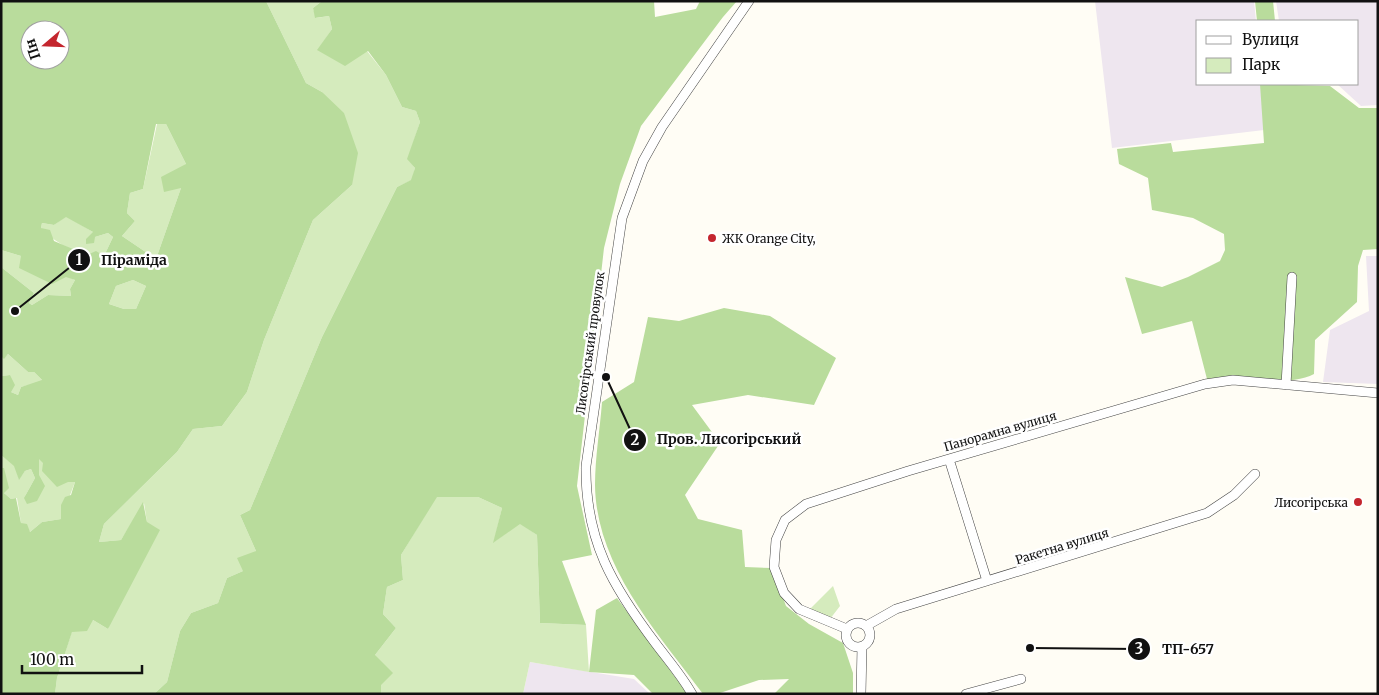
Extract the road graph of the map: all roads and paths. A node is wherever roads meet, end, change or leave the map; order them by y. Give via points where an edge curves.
1 (749, 1) edge
2 (1292, 277) dead end
3 (1286, 385) junction
4 (1378, 393) edge
5 (949, 459) junction
6 (1255, 474) dead end
7 (987, 581) junction
8 (866, 626) junction
9 (847, 629) junction
10 (862, 646) junction
11 (1021, 679) dead end
12 (692, 694) edge
13 (861, 694) edge
14 (966, 694) edge

1 - 12 street, Лисогірський провулок via 662,127 643,161 624,211 586,466 587,506 602,561 631,612
2 - 3 street
3 - 4 street, Панорамна вулиця
3 - 5 street, Панорамна вулиця via 1233,380 1205,384
5 - 7 street
5 - 9 street, Панорамна вулиця via 821,497 785,520 774,553 774,567 784,593 799,609
6 - 7 street, Ракетна вулиця via 1208,513
7 - 8 street, Ракетна вулиця via 896,610
8 - 9 street via 856,623
8 - 10 street via 870,632 869,639
9 - 10 street via 848,642
10 - 13 street
11 - 14 street

